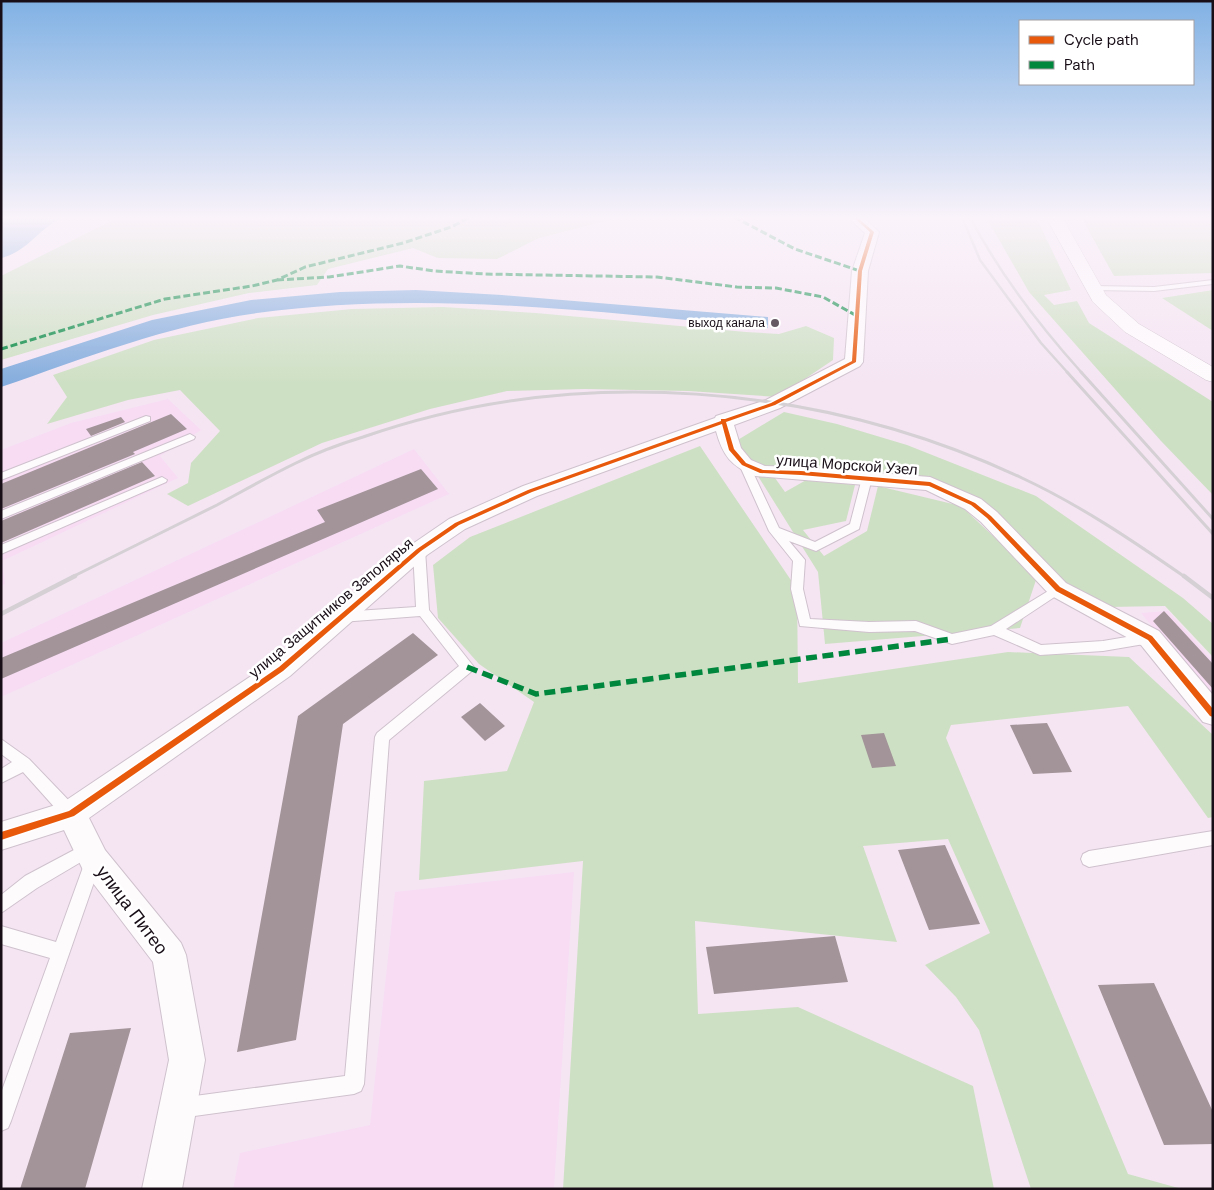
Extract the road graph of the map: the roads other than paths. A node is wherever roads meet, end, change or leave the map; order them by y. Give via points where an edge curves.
1 (860, 273) edge
2 (1085, 273) edge
3 (1213, 282) edge
4 (1093, 288) junction
5 (1213, 376) edge
6 (146, 419) dead end
7 (723, 420) junction
8 (190, 437) dead end
9 (744, 464) junction
10 (1, 477) edge
11 (867, 478) junction
12 (162, 480) dead end
13 (1, 515) edge
14 (775, 531) junction
15 (1, 550) edge
16 (419, 550) junction
17 (1058, 589) junction
18 (423, 611) junction
19 (341, 617) junction
20 (995, 630) junction
21 (1150, 638) junction
22 (1213, 714) edge
23 (1, 746) edge
24 (24, 763) junction
25 (1, 777) edge
26 (71, 814) junction
27 (1, 836) edge
28 (1213, 838) edge
29 (91, 854) junction
30 (1089, 859) dead end
31 (1, 905) edge
32 (1, 935) edge
33 (61, 952) junction
34 (177, 1108) junction
35 (1, 1121) edge
36 (162, 1189) edge

1 - 7 street, улица Защитников Заполярья via 854,362 773,404
2 - 4 main road
3 - 4 lane via 1154,289
4 - 5 main road via 1099,298 1132,328
6 - 10 lane
7 - 9 street via 731,450
7 - 16 street, улица Защитников Заполярья via 530,491 457,524
8 - 13 lane
9 - 11 street, улица Морской Узел via 762,472
9 - 14 lane
11 - 14 lane via 855,526 816,546
11 - 17 street, улица Морской Узел via 930,484 973,504
12 - 15 lane
14 - 20 lane via 799,560 797,589 805,623 916,626 952,639
16 - 18 lane
16 - 19 street, улица Защитников Заполярья
17 - 20 lane
17 - 21 street, улица Морской Узел
18 - 19 lane
18 - 34 lane via 467,667 382,737 354,1084
19 - 26 street, улица Защитников Заполярья via 281,669
20 - 21 lane via 1040,650 1103,646
21 - 22 street, улица Морской Узел
23 - 24 lane
24 - 25 lane
24 - 26 lane
26 - 27 street, улица Защитников Заполярья
26 - 29 street, улица Питео
28 - 30 lane
29 - 31 lane via 31,882
29 - 33 lane
29 - 34 street, улица Питео via 168,955 187,1060
32 - 33 lane
33 - 35 lane
34 - 36 street, улица Питео

